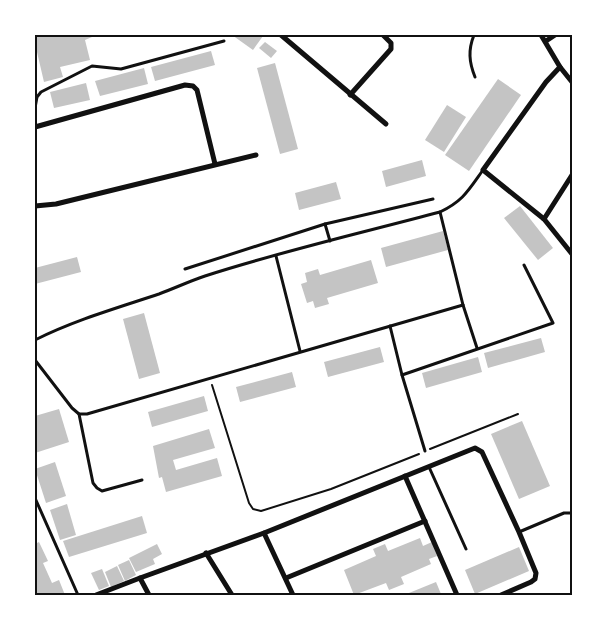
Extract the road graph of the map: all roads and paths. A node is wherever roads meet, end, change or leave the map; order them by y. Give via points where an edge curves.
1 (281, 35) edge
2 (383, 35) edge
3 (474, 35) edge
4 (541, 35) edge
5 (555, 35) edge
6 (224, 41) dead end
7 (546, 41) junction
8 (560, 67) junction
9 (475, 77) dead end
10 (572, 82) edge
11 (350, 95) junction
12 (35, 108) edge
13 (386, 124) dead end
14 (35, 127) edge
15 (256, 155) dead end
16 (214, 164) junction
17 (483, 170) junction
18 (572, 175) edge
19 (433, 199) dead end
20 (35, 206) edge
21 (440, 212) junction
22 (544, 219) junction
23 (325, 224) junction
24 (330, 241) junction
25 (572, 254) edge
26 (276, 256) junction
27 (524, 265) dead end
28 (185, 269) dead end
29 (463, 305) junction
30 (390, 326) junction
31 (35, 340) edge
32 (477, 348) junction
33 (300, 351) junction
34 (35, 360) edge
35 (402, 375) junction
36 (210, 378) junction
37 (79, 414) junction
38 (518, 414) dead end
39 (425, 452) junction
40 (429, 467) junction
41 (405, 476) junction
42 (142, 480) dead end
43 (35, 498) edge
44 (572, 513) edge
45 (425, 521) junction
46 (519, 532) junction
47 (264, 533) junction
48 (466, 550) dead end
49 (206, 553) junction
50 (140, 578) junction
51 (286, 578) junction
52 (78, 595) edge
53 (96, 595) edge
54 (150, 595) edge
55 (232, 595) edge
56 (293, 595) edge
57 (458, 595) edge
58 (501, 595) edge

1 - 11 street
2 - 11 street via 391,43 391,49
3 - 9 lane via 469,62
4 - 7 street
5 - 7 street
6 - 12 lane via 120,69 92,66 40,92
7 - 8 street
8 - 10 street
8 - 17 street
11 - 13 street
14 - 16 street via 185,85 193,86 197,90
15 - 16 street
16 - 20 street via 56,204
17 - 21 lane via 455,205
17 - 22 street
18 - 22 street
19 - 23 lane
21 - 24 lane
21 - 29 lane
22 - 25 street
23 - 24 lane
23 - 28 lane
24 - 26 lane
26 - 31 lane via 204,276 98,313
26 - 33 lane
27 - 32 lane via 553,323
29 - 30 lane
29 - 32 lane
30 - 33 lane
30 - 35 lane
32 - 35 lane
33 - 36 lane
34 - 37 lane
35 - 39 lane
36 - 37 lane
36 - 39 path via 252,509 261,511 331,489
37 - 42 lane via 93,483 97,488 102,491
38 - 39 path
40 - 41 street
40 - 46 street via 475,448 482,452
40 - 48 lane
41 - 45 street
41 - 47 street
43 - 52 lane
44 - 46 lane via 564,513
45 - 51 street
45 - 57 street
46 - 58 street via 533,564 535,579
47 - 49 street
47 - 51 street
49 - 50 street
49 - 55 street
50 - 53 street
50 - 54 street
51 - 56 street

